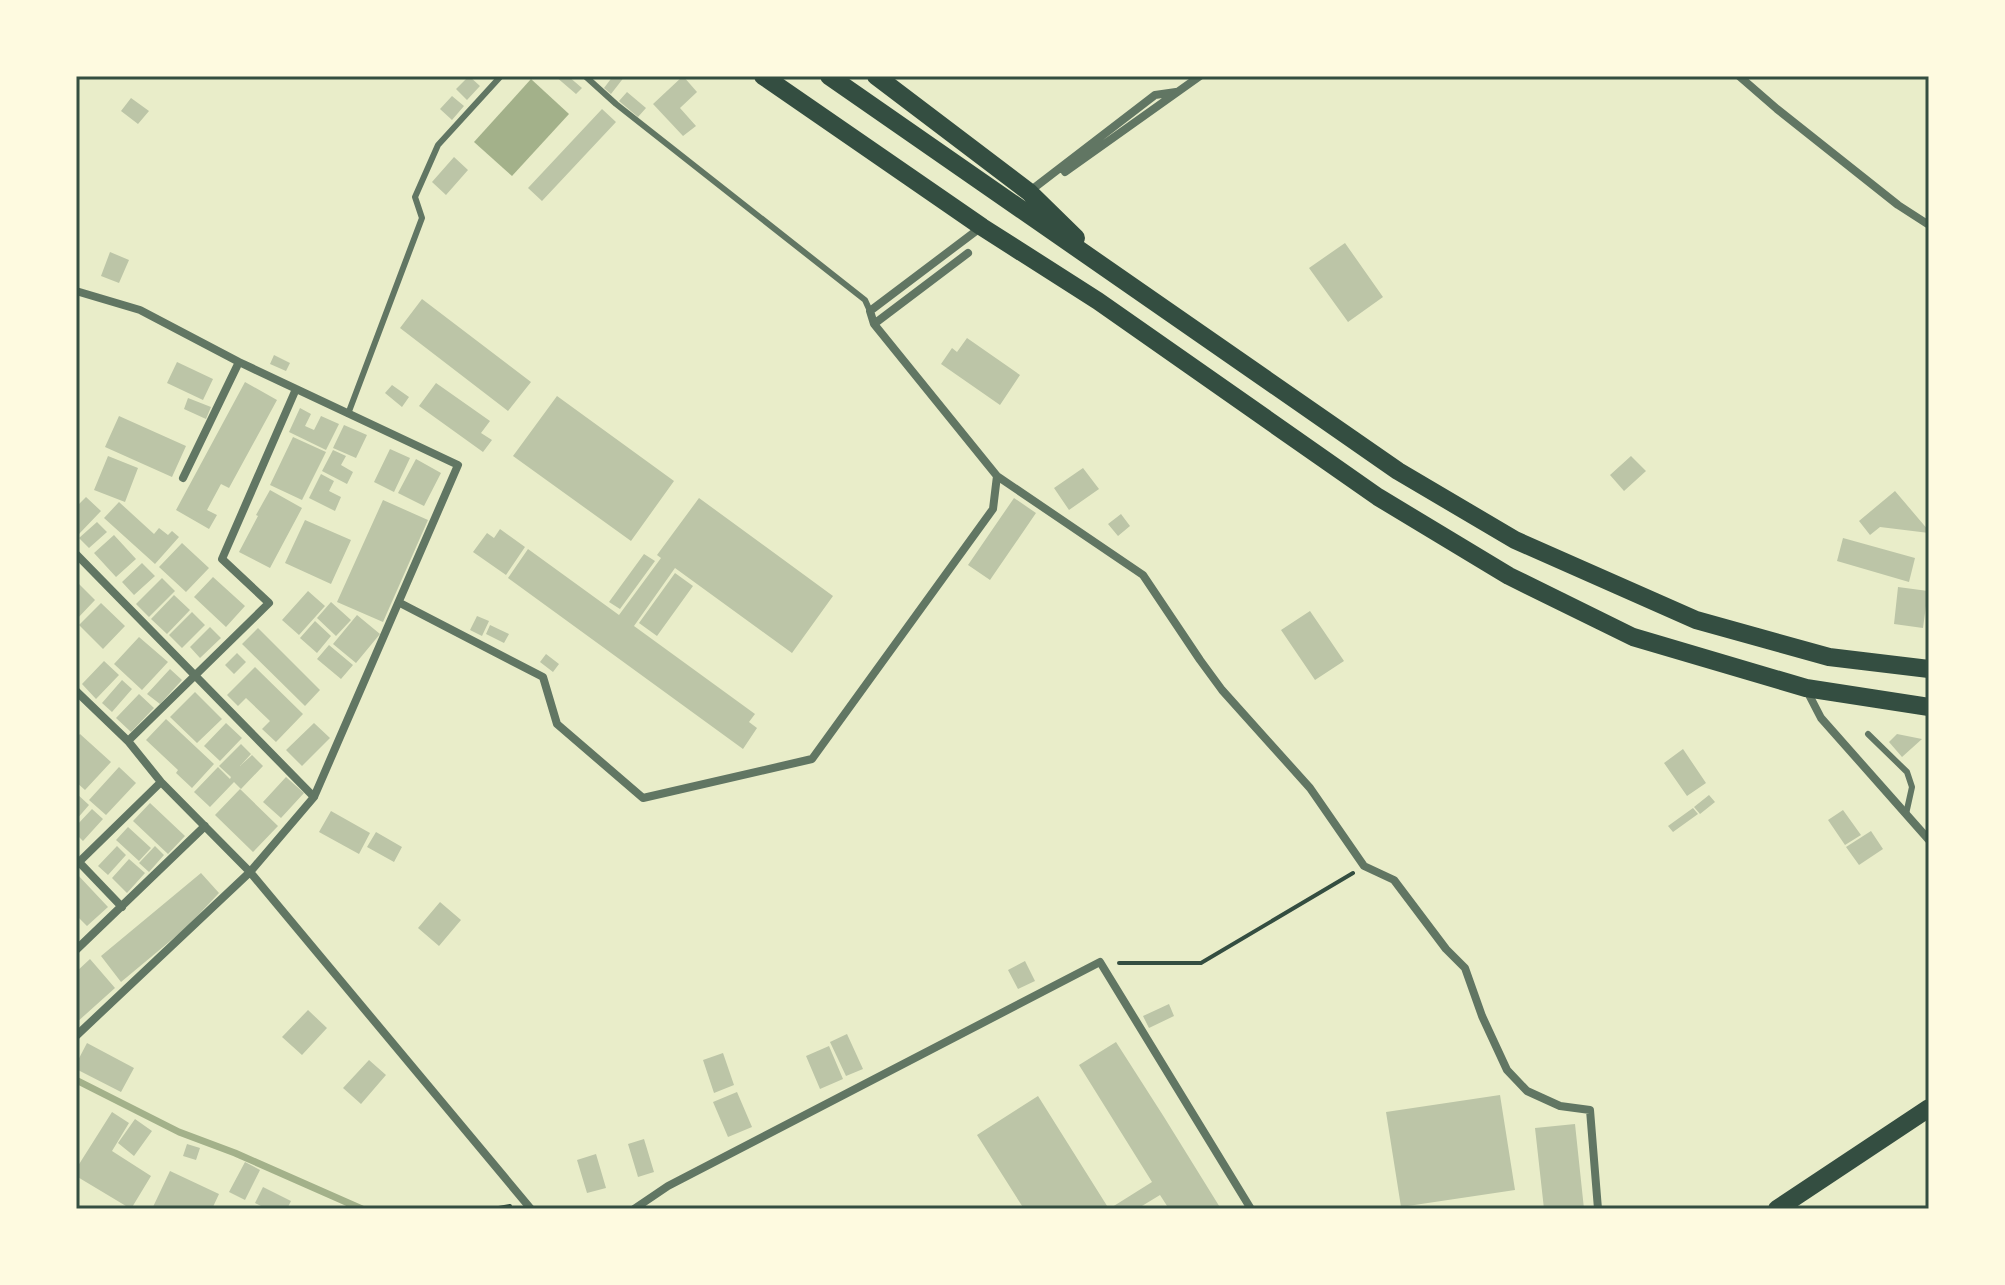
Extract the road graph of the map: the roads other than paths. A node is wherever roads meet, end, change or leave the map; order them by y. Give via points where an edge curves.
1 (501, 76) edge
2 (585, 76) edge
3 (763, 76) edge
4 (829, 76) edge
5 (876, 76) edge
6 (1200, 76) edge
7 (1739, 76) edge
8 (1176, 92) junction
9 (1065, 172) dead end
10 (1029, 192) junction
11 (1929, 225) edge
12 (982, 227) junction
13 (968, 253) dead end
14 (1113, 274) junction
15 (76, 291) edge
16 (870, 311) junction
17 (874, 324) junction
18 (239, 362) junction
19 (296, 389) junction
20 (348, 414) junction
21 (997, 476) junction
22 (183, 478) dead end
23 (76, 554) edge
24 (400, 603) junction
25 (1929, 669) edge
26 (195, 675) junction
27 (1806, 688) junction
28 (76, 691) edge
29 (1929, 707) edge
30 (1868, 734) dead end
31 (128, 741) junction
32 (161, 782) junction
33 (314, 797) junction
34 (1906, 814) junction
35 (205, 826) junction
36 (1929, 840) edge
37 (78, 861) edge
38 (250, 872) junction
39 (122, 907) junction
40 (76, 950) edge
41 (76, 1036) edge
42 (1929, 1108) edge
43 (531, 1209) edge
44 (634, 1209) edge
45 (1251, 1209) edge
46 (1598, 1209) edge
47 (1777, 1209) edge

1 - 20 lane via 438,145 426,171 415,197 422,218
2 - 16 lane via 865,300
3 - 12 main road
4 - 14 main road
5 - 10 main road
6 - 8 street
7 - 11 street
8 - 9 street
8 - 10 street via 1155,95
10 - 14 main road
12 - 16 street
12 - 27 main road via 1098,301 1378,497 1509,576 1633,637
13 - 17 street
14 - 25 main road via 1398,471 1515,540 1696,620 1829,657
15 - 18 street via 140,310
16 - 17 street
17 - 21 street
18 - 19 street
18 - 22 street
19 - 20 street
19 - 26 street via 222,559 269,603
20 - 24 street via 458,465
21 - 24 street via 993,509 812,759 643,798 557,724 543,677
21 - 46 street via 1143,575 1222,690 1310,788 1364,866 1394,880 1465,968 1507,1070 1527,1091 1560,1106 1590,1110
23 - 26 street
24 - 33 street
26 - 31 street
26 - 33 street
27 - 29 main road
27 - 34 street via 1821,718
28 - 31 street
30 - 34 lane via 1907,772 1912,787
31 - 32 street
32 - 35 street
32 - 37 street
33 - 38 street
34 - 36 street
35 - 38 street
35 - 39 street
37 - 39 street
38 - 41 street
38 - 43 street
39 - 40 street
42 - 47 main road
44 - 45 street via 668,1186 1100,962

